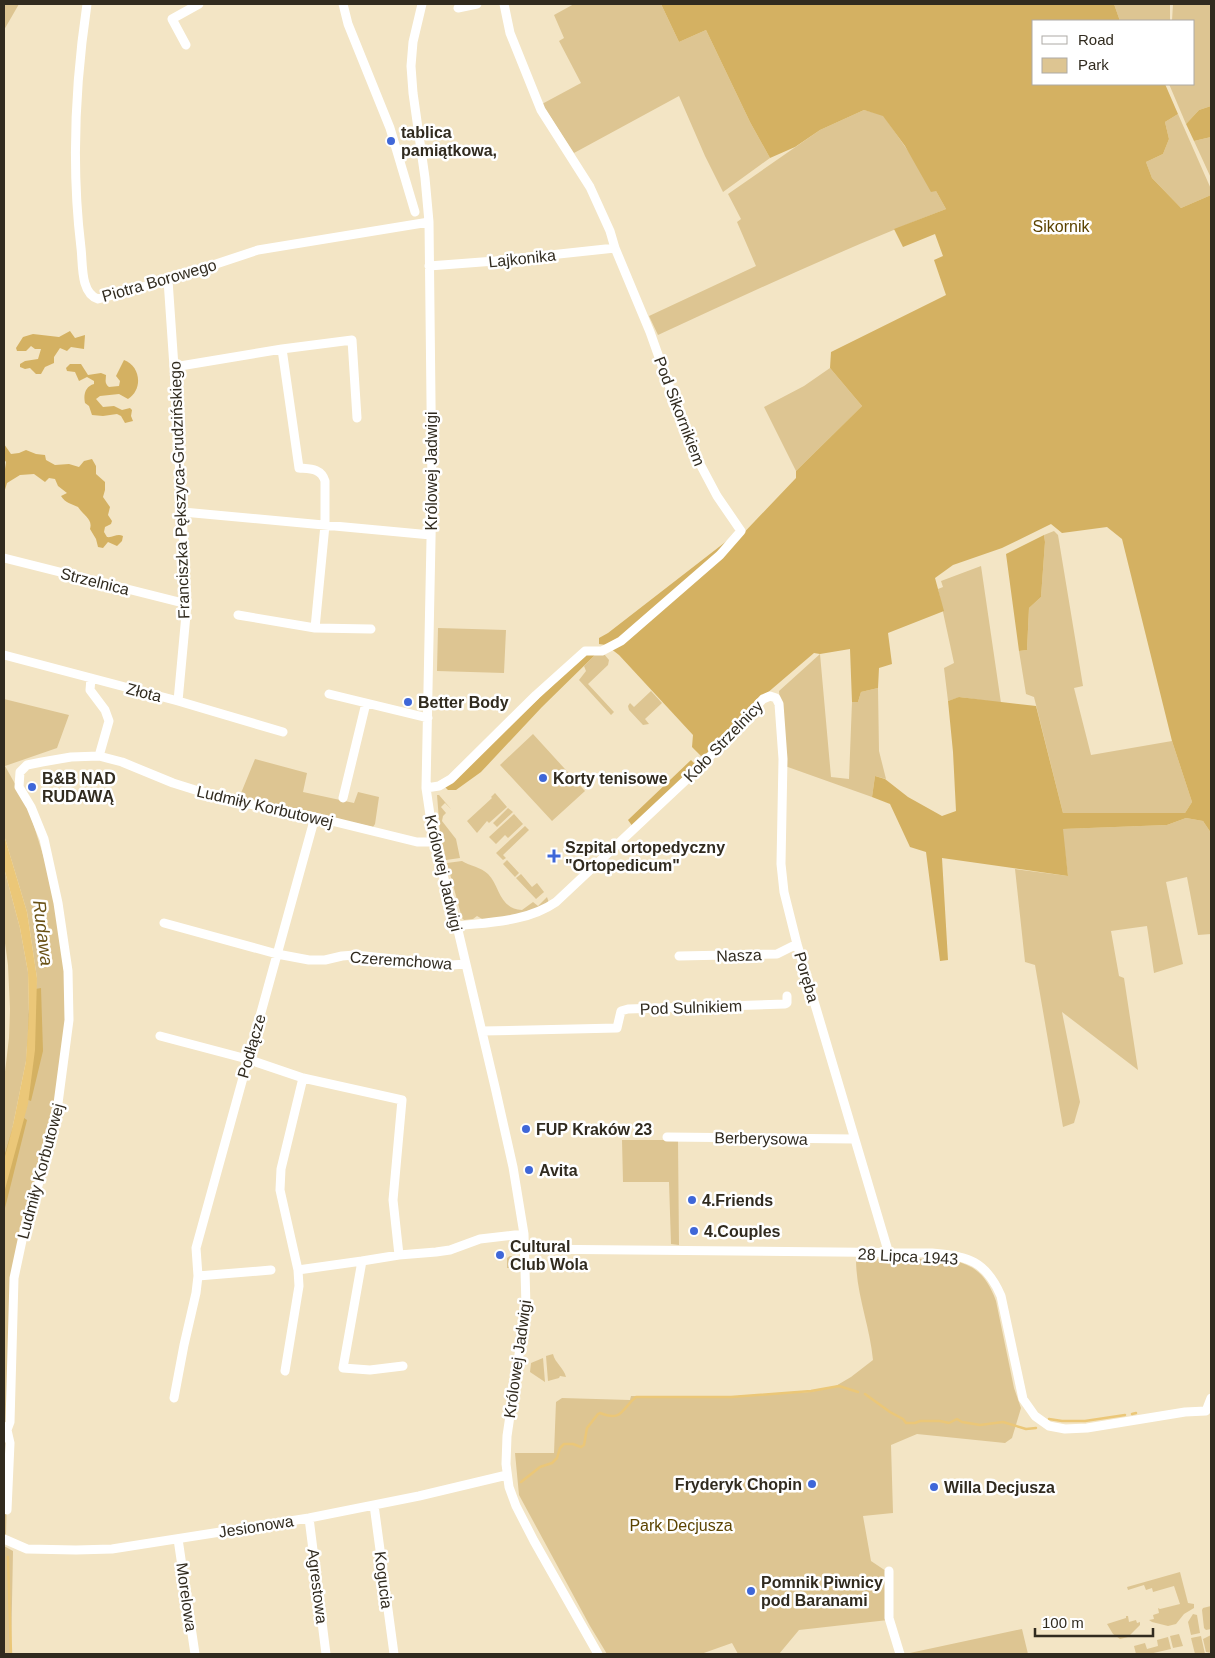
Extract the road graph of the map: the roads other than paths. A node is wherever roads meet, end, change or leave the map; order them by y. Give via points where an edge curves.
1 (87, 4) edge
2 (199, 4) edge
3 (343, 4) edge
4 (422, 4) edge
5 (477, 4) edge
6 (504, 4) edge
7 (458, 8) dead end
8 (186, 45) dead end
9 (415, 212) dead end
10 (429, 222) junction
11 (615, 248) junction
12 (429, 266) junction
13 (168, 280) junction
14 (282, 349) junction
15 (174, 367) junction
16 (357, 418) dead end
17 (183, 512) junction
18 (325, 525) junction
19 (431, 535) junction
20 (4, 558) edge
21 (187, 604) junction
22 (238, 614) dead end
23 (315, 628) junction
24 (372, 630) dead end
25 (4, 654) edge
26 (91, 678) junction
27 (329, 694) dead end
28 (770, 696) joint
29 (178, 701) junction
30 (366, 703) junction
31 (428, 718) junction
32 (284, 732) dead end
33 (99, 756) junction
34 (426, 788) junction
35 (343, 798) dead end
36 (315, 817) junction
37 (434, 842) junction
38 (164, 923) dead end
39 (457, 926) junction
40 (797, 944) junction
41 (277, 954) junction
42 (679, 956) dead end
43 (466, 964) junction
44 (787, 996) dead end
45 (482, 1031) junction
46 (160, 1036) dead end
47 (247, 1059) junction
48 (303, 1078) junction
49 (667, 1136) dead end
50 (854, 1139) junction
51 (524, 1234) junction
52 (525, 1249) junction
53 (889, 1254) junction
54 (399, 1255) junction
55 (362, 1261) junction
56 (270, 1270) dead end
57 (298, 1270) junction
58 (198, 1276) junction
59 (403, 1366) dead end
60 (285, 1371) dead end
61 (174, 1398) dead end
62 (1211, 1398) edge
63 (1209, 1413) edge
64 (507, 1475) junction
65 (374, 1505) junction
66 (7, 1510) dead end
67 (309, 1518) junction
68 (4, 1539) edge
69 (178, 1539) junction
70 (889, 1571) dead end
71 (195, 1654) edge
72 (326, 1654) edge
73 (394, 1654) edge
74 (598, 1654) edge
75 (900, 1654) edge

1 - 13 street, Piotra Borowego via 76,102 75,162 84,279 88,292 98,299
2 - 8 street via 172,19
3 - 9 street via 350,30 390,128
4 - 10 street, Królowej Jadwigi via 415,28 411,66
5 - 7 street
6 - 11 street, Pod Sikornikiem via 510,34 541,110 590,187
10 - 12 street, Królowej Jadwigi
10 - 13 street, Piotra Borowego via 258,250
11 - 12 street, Lajkonika
11 - 34 street, Pod Sikornikiem via 692,447 717,496 741,531 720,555 621,641 602,651 585,651 451,779 439,786
12 - 19 street, Królowej Jadwigi
13 - 15 street, Franciszka Pększyca-Grudzińskiego
14 - 15 street
14 - 16 street via 352,340
14 - 18 street via 299,468 318,470 323,474
15 - 17 street, Franciszka Pększyca-Grudzińskiego
17 - 18 street
17 - 21 street, Franciszka Pększyca-Grudzińskiego
18 - 19 street
18 - 23 street
19 - 31 street, Królowej Jadwigi
20 - 21 street, Strzelnica
21 - 29 street, Franciszka Pększyca-Grudzińskiego
22 - 23 street
23 - 24 street
25 - 26 street, Złota
26 - 29 street, Złota
26 - 33 street via 90,690 109,720
27 - 30 street
28 - 39 street, Koło Strzelnicy via 763,699 702,765 556,902 526,916
28 - 40 street, Poręba via 779,704 783,759 781,864 784,892
29 - 32 street, Złota
30 - 31 street
30 - 35 street
31 - 34 street, Królowej Jadwigi
33 - 36 street, Ludmiły Korbutowej via 224,799
33 - 66 street, Ludmiły Korbutowej via 27,765 19,776 19,787 44,838 58,903 68,971 69,1020 57,1111 14,1278
34 - 37 street, Królowej Jadwigi
36 - 37 street, Ludmiły Korbutowej via 417,842
36 - 41 street, Podłącze
37 - 39 street, Królowej Jadwigi
38 - 41 street, Czeremchowa
39 - 43 street, Królowej Jadwigi
40 - 42 street, Nasza via 777,954
40 - 50 street, Poręba
41 - 43 street, Czeremchowa via 308,960 355,955
41 - 47 street, Podłącze
43 - 45 street, Królowej Jadwigi
44 - 45 street, Pod Sulnikiem via 785,1004 628,1009 622,1011 617,1028
45 - 51 street, Królowej Jadwigi
46 - 47 street
47 - 48 street
47 - 58 street, Podłącze via 196,1248
48 - 54 street via 402,1100 393,1200
48 - 57 street via 281,1169 280,1190
49 - 50 street, Berberysowa
50 - 53 street, Poręba
51 - 52 street, Królowej Jadwigi
51 - 54 street via 480,1239 450,1250
52 - 53 street, 28 Lipca 1943
52 - 64 street, Królowej Jadwigi via 526,1307 508,1423
53 - 63 street, 28 Lipca 1943 via 958,1255 985,1270 1001,1296 1023,1399 1035,1416 1049,1426 1087,1428 1185,1412
54 - 55 street
55 - 57 street
55 - 59 street via 343,1368 370,1370
56 - 58 street
57 - 60 street via 299,1286
58 - 61 street, Podłącze
62 - 63 street
64 - 65 street, Jesionowa
64 - 74 street, Królowej Jadwigi via 516,1506
65 - 67 street, Jesionowa
65 - 73 street, Kogucia
67 - 69 street, Jesionowa
67 - 72 street, Agrestowa
68 - 69 street, Jesionowa via 27,1549 76,1550
69 - 71 street, Morelowa
70 - 75 street via 889,1618

